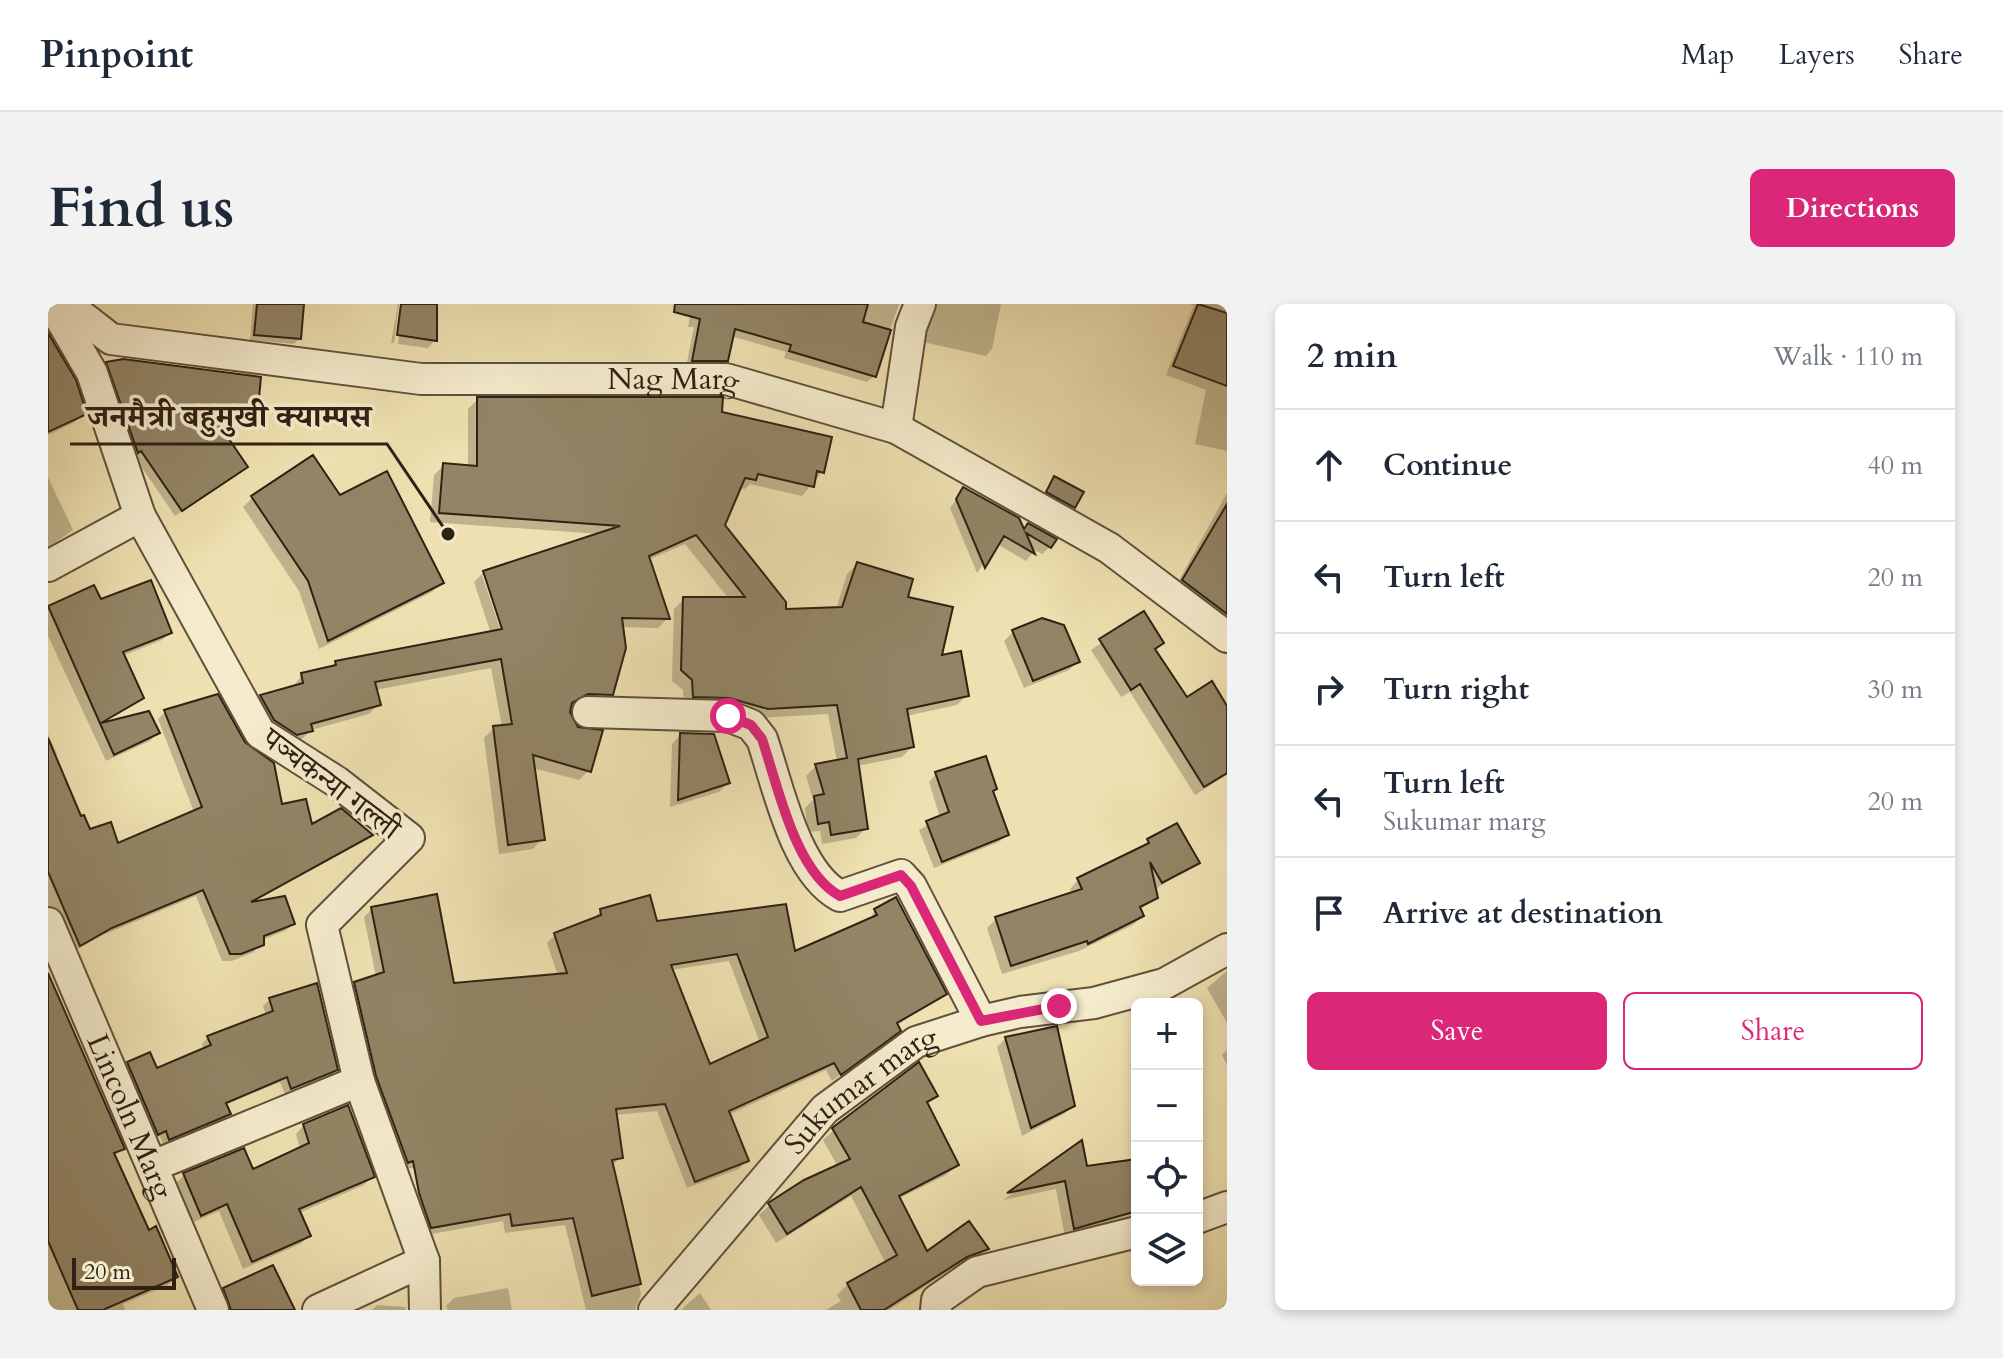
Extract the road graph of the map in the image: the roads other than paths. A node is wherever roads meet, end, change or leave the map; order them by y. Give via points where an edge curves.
1 (52, 304) edge
2 (66, 304) edge
3 (920, 304) edge
4 (896, 428) junction
5 (140, 516) junction
6 (48, 566) edge
7 (1227, 637) edge
8 (588, 712) dead end
9 (48, 923) edge
10 (1227, 949) edge
11 (981, 1021) junction
12 (359, 1081) junction
13 (153, 1166) junction
14 (1227, 1207) edge
15 (1203, 1216) edge
16 (1131, 1234) edge
17 (424, 1261) junction
18 (213, 1310) edge
19 (318, 1310) edge
20 (425, 1310) edge
21 (654, 1310) edge
22 (936, 1310) edge

1 - 5 street, पञ्चकन्या गल्ली via 92,373
2 - 4 street, Nag Marg via 111,339 421,379 726,379
3 - 4 street via 911,327
4 - 7 street, Nag Marg via 1109,548
5 - 6 street
5 - 12 street, पञ्चकन्या गल्ली via 260,733 337,782 409,838 322,925
8 - 11 street via 728,716 751,725 762,739 818,882 840,896 901,875
9 - 13 street, Lincoln Marg
10 - 11 street, Sukumar marg via 1164,984 1094,1003
11 - 21 street, Sukumar marg via 916,1042 825,1109
12 - 13 street
12 - 17 street, पञ्चकन्या गल्ली
13 - 18 street, Lincoln Marg
14 - 15 street
16 - 22 street via 977,1272 937,1300
17 - 19 street
17 - 20 street, पञ्चकन्या गल्ली

